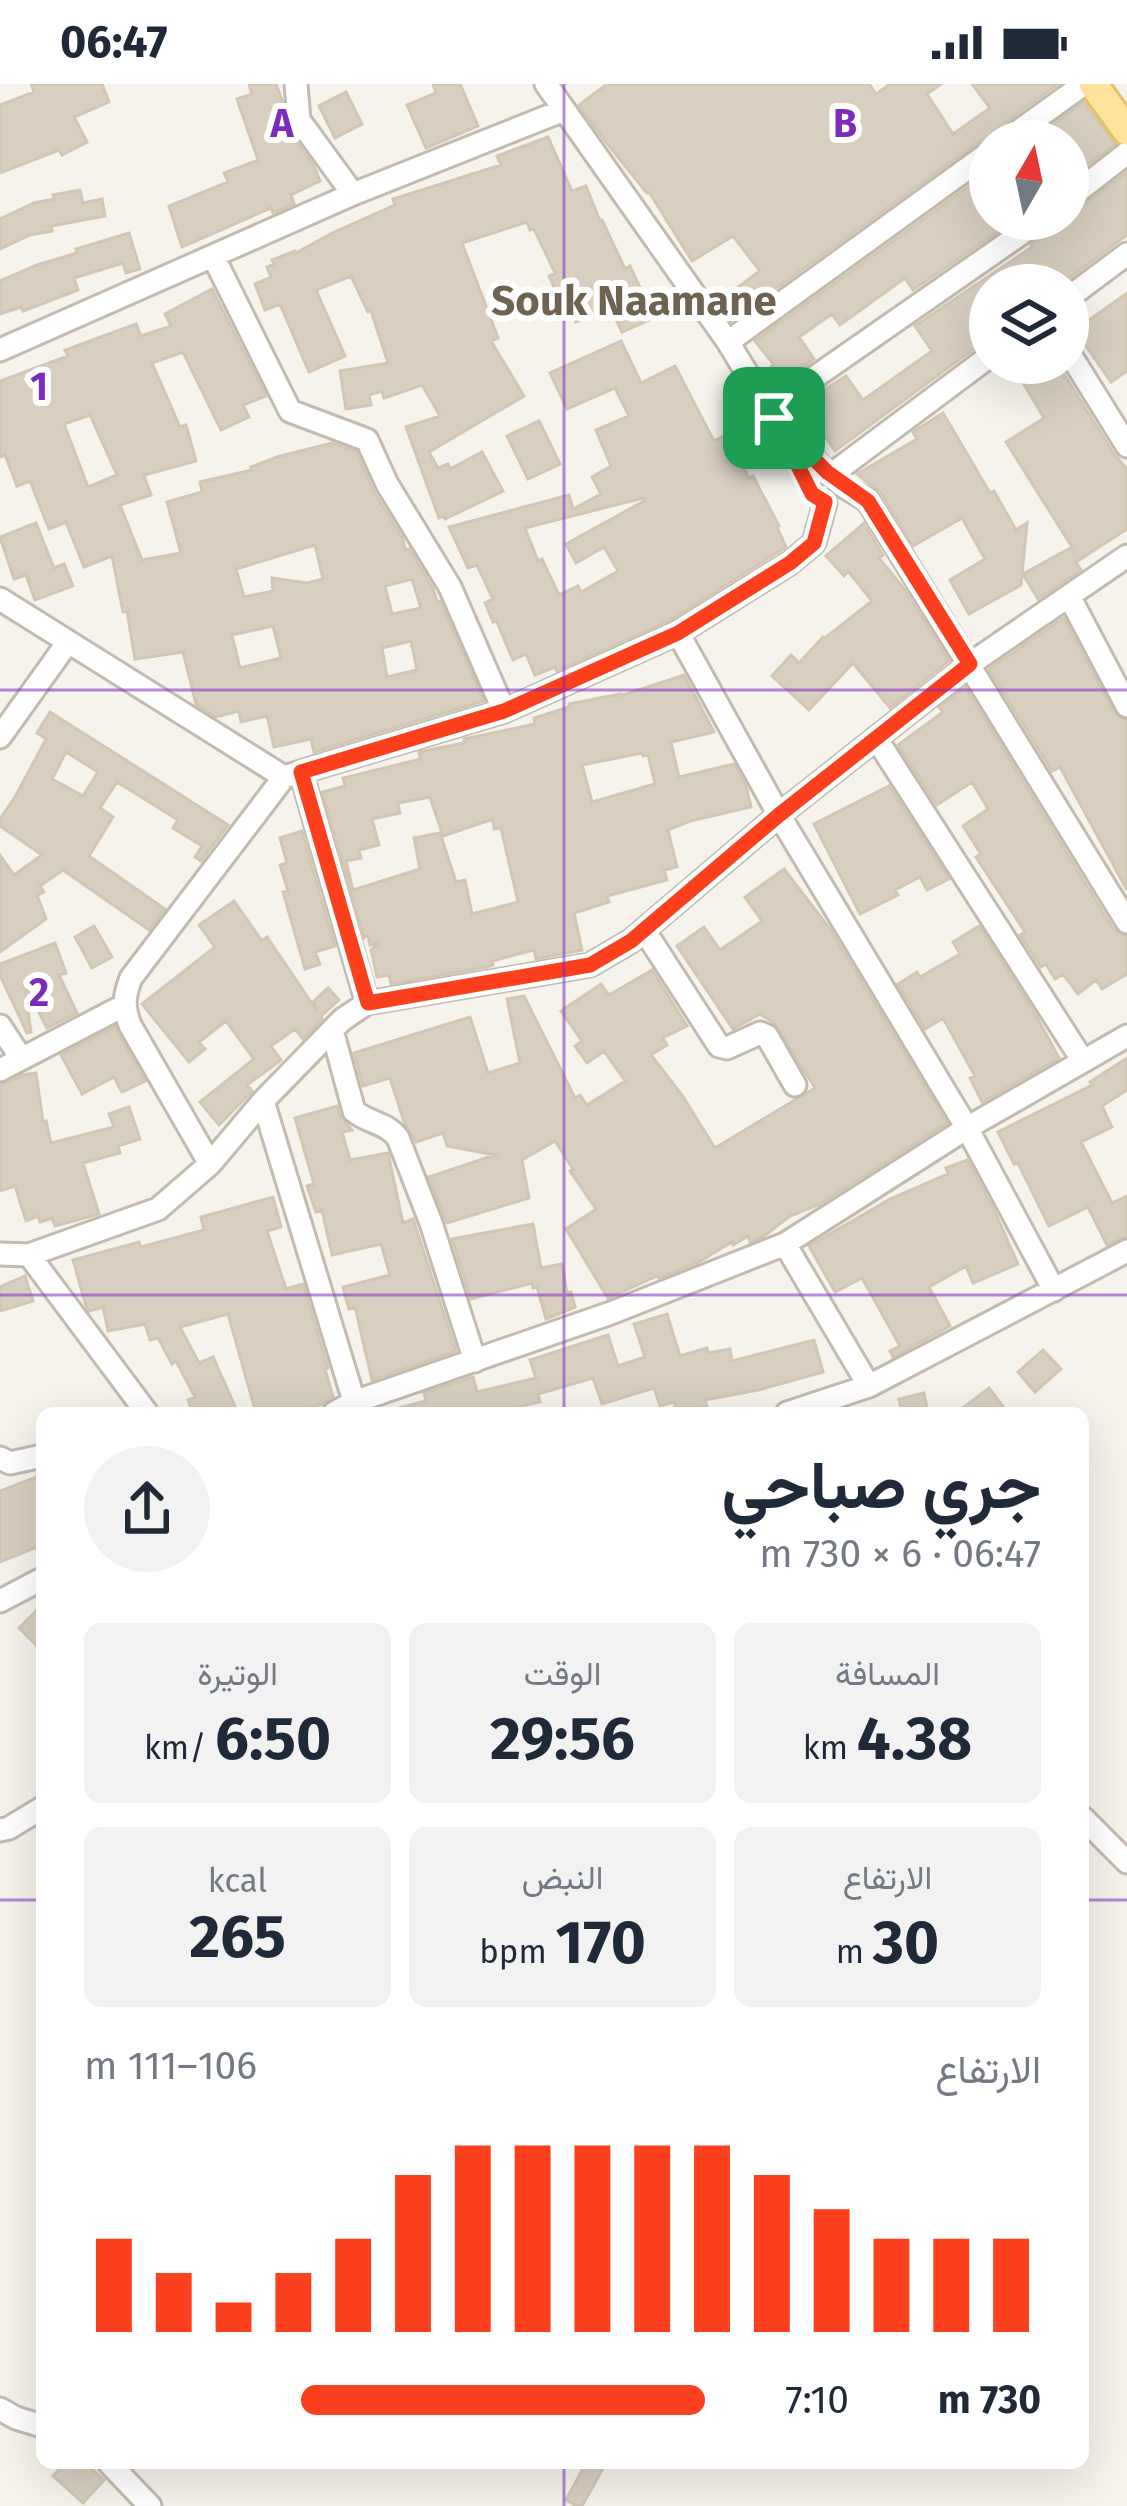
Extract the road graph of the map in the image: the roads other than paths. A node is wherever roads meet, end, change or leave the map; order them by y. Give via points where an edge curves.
1 (296, 84) edge
2 (546, 84) edge
3 (1088, 84) edge
4 (564, 110) junction
5 (1036, 120) edge
6 (1127, 131) edge
7 (1127, 153) edge
8 (969, 167) edge
9 (1089, 183) edge
10 (353, 194) junction
11 (1013, 240) edge
12 (1127, 254) edge
13 (213, 256) junction
14 (1089, 282) edge
15 (728, 342) junction
16 (0, 350) edge
17 (969, 372) edge
18 (1088, 384) edge
19 (771, 414) junction
20 (1127, 446) edge
21 (827, 484) junction
22 (1127, 556) edge
23 (1070, 596) junction
24 (0, 599) edge
25 (678, 633) junction
26 (68, 642) junction
27 (970, 664) junction
28 (1127, 706) edge
29 (504, 711) junction
30 (0, 737) edge
31 (876, 738) junction
32 (292, 774) junction
33 (779, 815) junction
34 (1127, 922) edge
35 (644, 929) junction
36 (368, 1003) junction
37 (123, 1006) junction
38 (0, 1026) edge
39 (332, 1030) junction
40 (1127, 1036) edge
41 (22, 1058) junction
42 (1083, 1061) junction
43 (0, 1070) edge
44 (795, 1084) dead end
45 (263, 1101) junction
46 (967, 1128) junction
47 (210, 1164) junction
48 (785, 1244) junction
49 (1127, 1251) edge
50 (0, 1254) edge
51 (29, 1255) junction
52 (1054, 1290) junction
53 (475, 1360) junction
54 (869, 1386) junction
55 (139, 1407) edge
56 (347, 1407) edge
57 (356, 1407) edge
58 (805, 1407) edge
59 (0, 1458) edge
60 (36, 1459) edge
61 (36, 1582) edge
62 (1, 1599) edge
63 (36, 1812) edge
64 (1089, 1824) edge
65 (0, 1830) edge
66 (1127, 1862) edge
67 (0, 2409) edge
68 (36, 2424) edge
69 (115, 2469) edge
70 (150, 2506) edge

1 - 10 street via 298,120
2 - 4 street
3 - 5 street
3 - 6 main road
4 - 10 street
4 - 15 street
7 - 9 street
8 - 15 street
10 - 13 street
11 - 19 street
12 - 14 street
13 - 16 street
13 - 29 street via 290,411 367,440 450,587
15 - 19 street
17 - 21 street
18 - 20 street
19 - 21 street
21 - 25 street via 814,543
21 - 27 street via 868,501
22 - 23 street
23 - 27 street
23 - 28 street
24 - 26 street
25 - 29 street
25 - 33 street
26 - 30 street
26 - 32 street
27 - 31 street
27 - 34 street
29 - 32 street
31 - 33 street
31 - 42 street
32 - 36 street
32 - 37 street via 131,978
33 - 35 street
33 - 46 street
35 - 36 street via 590,965
35 - 44 street via 719,1046 767,1036
36 - 39 street
37 - 41 street
37 - 47 street
38 - 41 street
39 - 45 street
39 - 53 street via 354,1111 398,1138
40 - 42 street
41 - 43 street
42 - 46 street
45 - 47 street
45 - 56 street
46 - 48 street
46 - 52 street
47 - 51 street via 158,1209
48 - 53 street
48 - 54 street
49 - 52 street
50 - 51 street
51 - 55 street
52 - 54 street
53 - 57 street
54 - 58 street
59 - 60 street
61 - 62 street
63 - 65 street
64 - 66 street
67 - 68 street
69 - 70 street

